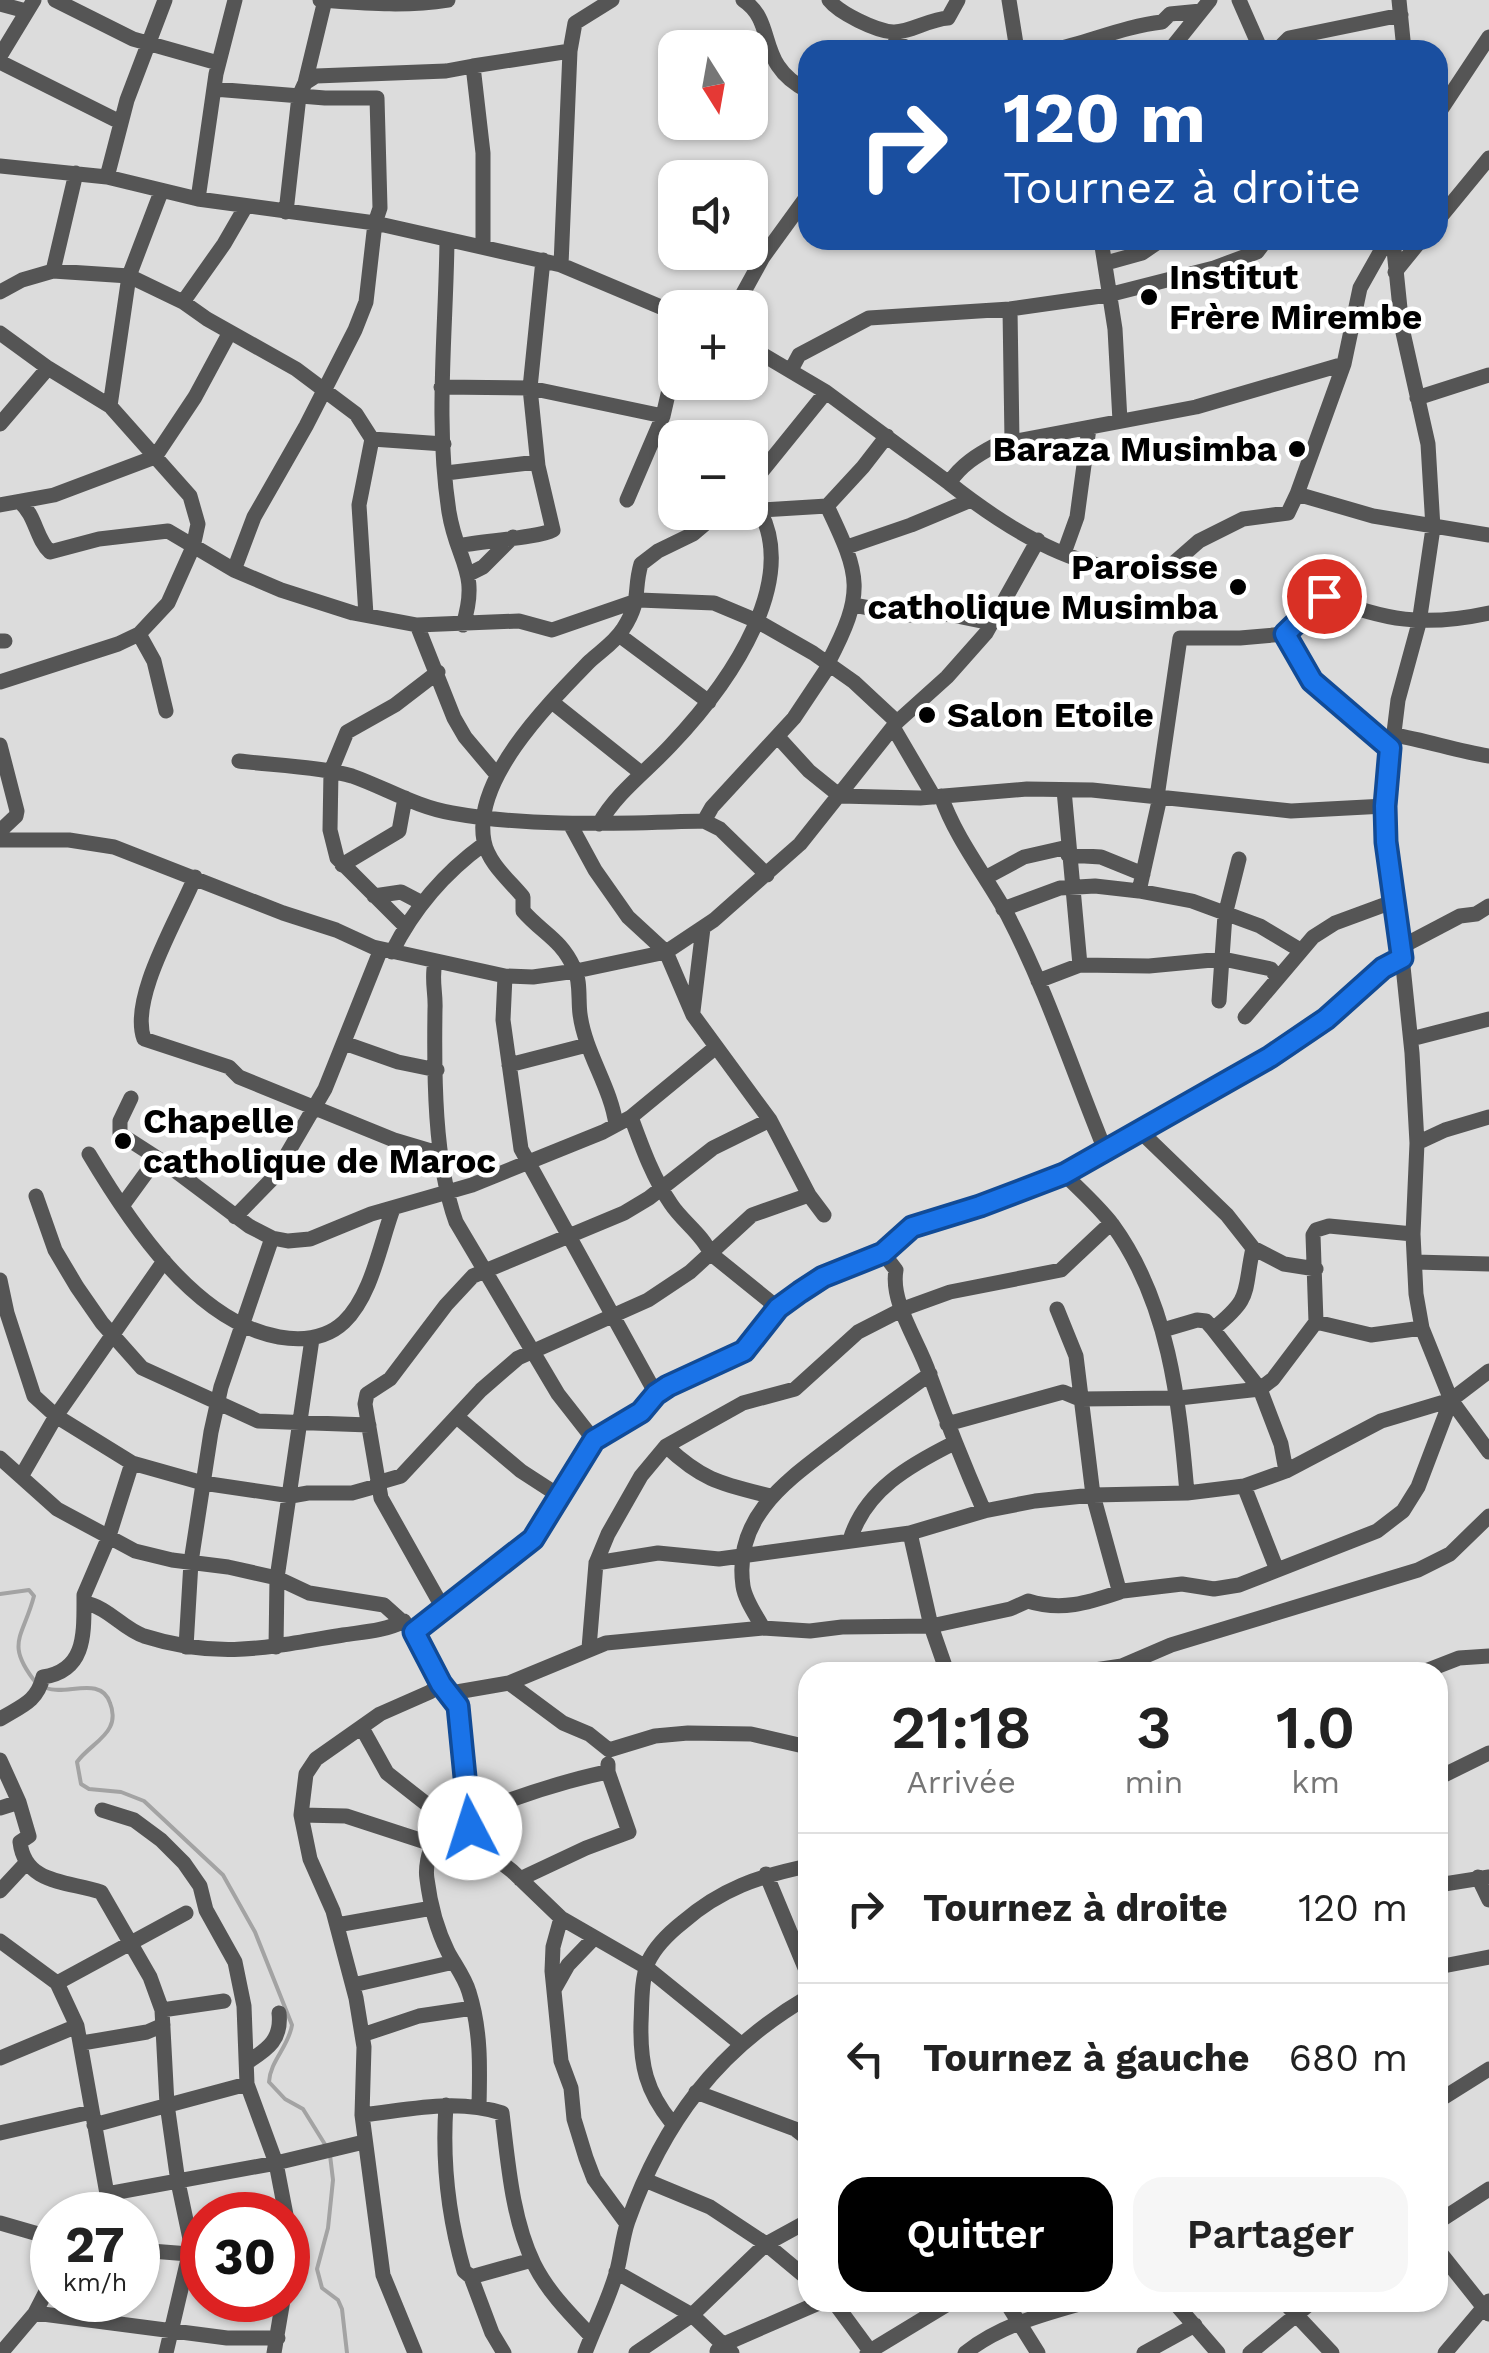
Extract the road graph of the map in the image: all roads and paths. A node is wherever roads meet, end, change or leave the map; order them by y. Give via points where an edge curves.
1 (55, 0) edge
2 (165, 0) edge
3 (234, 0) edge
4 (323, 0) edge
5 (448, 0) edge
6 (612, 0) edge
7 (743, 0) edge
8 (829, 0) edge
9 (958, 0) edge
10 (1009, 0) edge
11 (1239, 0) edge
12 (0, 4) edge
13 (30, 5) edge
14 (1206, 5) edge
15 (1400, 8) edge
16 (894, 32) junction
17 (1489, 38) edge
18 (896, 40) edge
19 (1015, 40) edge
20 (1096, 40) edge
21 (1178, 40) edge
22 (1259, 40) edge
23 (1286, 40) edge
24 (1403, 40) edge
25 (149, 45) junction
26 (570, 50) junction
27 (0, 59) edge
28 (218, 63) junction
29 (472, 66) junction
30 (798, 84) edge
31 (214, 89) junction
32 (302, 90) junction
33 (1448, 99) edge
34 (120, 122) junction
35 (1489, 158) edge
36 (0, 166) edge
37 (76, 173) junction
38 (108, 176) junction
39 (161, 192) junction
40 (198, 198) junction
41 (246, 206) junction
42 (798, 208) edge
43 (1448, 208) edge
44 (286, 212) junction
45 (375, 223) junction
46 (446, 240) junction
47 (482, 247) junction
48 (1103, 250) edge
49 (1146, 250) edge
50 (1258, 250) edge
51 (1384, 250) edge
52 (1392, 250) edge
53 (1413, 250) edge
54 (542, 260) junction
55 (1106, 263) junction
56 (562, 266) junction
57 (53, 270) junction
58 (1395, 272) junction
59 (129, 276) junction
60 (745, 290) edge
61 (0, 292) edge
62 (1108, 295) junction
63 (183, 302) junction
64 (658, 306) edge
65 (1010, 310) junction
66 (230, 332) junction
67 (0, 333) edge
68 (768, 358) edge
69 (1344, 364) junction
70 (48, 368) junction
71 (791, 370) junction
72 (1489, 374) edge
73 (441, 387) junction
74 (530, 388) junction
75 (324, 390) junction
76 (826, 392) junction
77 (1417, 398) junction
78 (667, 400) edge
79 (110, 406) junction
80 (663, 416) junction
81 (1120, 421) junction
82 (0, 424) edge
83 (1089, 428) junction
84 (887, 436) junction
85 (372, 439) junction
86 (1012, 441) junction
87 (444, 444) junction
88 (154, 457) junction
89 (537, 462) junction
90 (768, 464) edge
91 (446, 473) junction
92 (950, 483) junction
93 (1297, 494) junction
94 (627, 500) dead end
95 (971, 500) junction
96 (20, 502) junction
97 (1, 503) edge
98 (827, 506) junction
99 (768, 510) edge
100 (1433, 528) junction
101 (698, 530) edge
102 (767, 530) edge
103 (1489, 535) edge
104 (513, 536) junction
105 (1038, 540) junction
106 (458, 546) junction
107 (193, 547) junction
108 (846, 547) junction
109 (1064, 554) junction
110 (234, 570) junction
111 (469, 574) junction
112 (638, 600) junction
113 (853, 605) junction
114 (1489, 613) edge
115 (366, 616) junction
116 (757, 621) junction
117 (991, 623) junction
118 (1419, 623) junction
119 (463, 624) junction
120 (417, 625) junction
121 (139, 634) junction
122 (1285, 634) junction
123 (619, 635) junction
124 (829, 664) junction
125 (438, 672) junction
126 (0, 682) edge
127 (552, 702) junction
128 (709, 702) junction
129 (166, 711) dead end
130 (895, 725) junction
131 (778, 737) junction
132 (1392, 742) junction
133 (0, 745) edge
134 (1489, 756) edge
135 (239, 760) dead end
136 (331, 771) junction
137 (641, 773) junction
138 (497, 775) junction
139 (1064, 790) junction
140 (840, 796) junction
141 (938, 796) junction
142 (1158, 797) junction
143 (404, 798) junction
144 (8, 803) edge
145 (1385, 806) junction
146 (483, 818) junction
147 (704, 822) junction
148 (570, 824) junction
149 (599, 824) junction
150 (0, 831) edge
151 (0, 840) edge
152 (484, 844) junction
153 (1068, 851) junction
154 (1239, 859) dead end
155 (342, 866) junction
156 (767, 874) junction
157 (1142, 874) junction
158 (195, 878) junction
159 (985, 878) junction
160 (1071, 886) junction
161 (1139, 891) junction
162 (374, 896) junction
163 (1392, 902) junction
164 (422, 903) junction
165 (1489, 906) edge
166 (1003, 909) junction
167 (1225, 915) junction
168 (405, 926) junction
169 (703, 928) junction
170 (1300, 950) junction
171 (386, 951) junction
172 (666, 952) junction
173 (1401, 952) junction
174 (1222, 959) junction
175 (435, 963) junction
176 (1080, 965) junction
177 (576, 971) junction
178 (505, 976) junction
179 (1276, 976) junction
180 (1038, 980) junction
181 (1219, 1001) dead end
182 (693, 1015) junction
183 (1246, 1017) dead end
184 (1489, 1019) edge
185 (1410, 1039) junction
186 (344, 1043) junction
187 (587, 1045) junction
188 (716, 1047) junction
189 (509, 1065) junction
190 (437, 1070) junction
191 (132, 1098) dead end
192 (314, 1108) junction
193 (1489, 1118) edge
194 (770, 1120) junction
195 (623, 1121) junction
196 (1140, 1131) junction
197 (1417, 1144) junction
198 (1105, 1150) junction
199 (90, 1154) dead end
200 (441, 1154) junction
201 (157, 1158) junction
202 (528, 1161) junction
203 (1064, 1174) junction
204 (661, 1189) junction
205 (448, 1193) junction
206 (809, 1195) junction
207 (36, 1196) dead end
208 (122, 1206) junction
209 (393, 1209) junction
210 (824, 1215) dead end
211 (235, 1217) junction
212 (1111, 1223) junction
213 (1413, 1234) junction
214 (569, 1237) junction
215 (272, 1238) junction
216 (1253, 1248) junction
217 (883, 1253) junction
218 (710, 1254) junction
219 (164, 1260) junction
220 (1415, 1262) junction
221 (1489, 1264) edge
222 (486, 1269) junction
223 (1316, 1269) junction
224 (0, 1280) edge
225 (778, 1308) junction
226 (903, 1308) junction
227 (1057, 1309) dead end
228 (612, 1315) junction
229 (1316, 1322) junction
230 (242, 1324) junction
231 (1422, 1328) junction
232 (1213, 1329) junction
233 (1163, 1330) junction
234 (114, 1336) junction
235 (312, 1339) junction
236 (533, 1350) junction
237 (1489, 1371) edge
238 (930, 1374) junction
239 (1260, 1389) junction
240 (656, 1394) junction
241 (1179, 1398) junction
242 (1080, 1400) junction
243 (1451, 1400) junction
244 (217, 1404) junction
245 (56, 1416) junction
246 (457, 1417) junction
247 (300, 1424) junction
248 (946, 1424) junction
249 (369, 1425) junction
250 (594, 1440) junction
251 (954, 1443) junction
252 (666, 1446) junction
253 (1489, 1452) edge
254 (0, 1458) edge
255 (132, 1462) junction
256 (1286, 1471) junction
257 (22, 1475) junction
258 (203, 1483) junction
259 (377, 1485) junction
260 (1244, 1486) junction
261 (1187, 1493) junction
262 (558, 1495) junction
263 (1093, 1495) junction
264 (291, 1496) junction
265 (770, 1496) junction
266 (984, 1510) junction
267 (1489, 1516) edge
268 (910, 1533) junction
269 (108, 1539) junction
270 (850, 1540) junction
271 (743, 1556) junction
272 (192, 1562) junction
273 (596, 1564) junction
274 (1276, 1570) junction
275 (277, 1578) junction
276 (1123, 1591) junction
277 (84, 1603) junction
278 (444, 1610) junction
279 (931, 1626) junction
280 (409, 1627) junction
281 (763, 1628) junction
282 (186, 1647) junction
283 (276, 1648) junction
284 (589, 1648) junction
285 (1489, 1656) edge
286 (944, 1662) edge
287 (1131, 1662) edge
288 (1448, 1662) edge
289 (509, 1683) junction
290 (446, 1688) junction
291 (1, 1717) edge
292 (362, 1728) junction
293 (798, 1745) edge
294 (609, 1750) junction
295 (1489, 1754) edge
296 (0, 1760) edge
297 (608, 1772) junction
298 (1448, 1773) edge
299 (19, 1802) junction
300 (0, 1808) edge
301 (102, 1810) dead end
302 (301, 1815) junction
303 (461, 1821) junction
304 (432, 1844) junction
305 (26, 1863) junction
306 (798, 1868) edge
307 (766, 1874) junction
308 (1484, 1877) edge
309 (520, 1879) junction
310 (1448, 1883) edge
311 (0, 1890) edge
312 (1489, 1900) edge
313 (432, 1908) junction
314 (186, 1912) dead end
315 (561, 1918) junction
316 (337, 1925) junction
317 (594, 1938) junction
318 (130, 1940) junction
319 (0, 1941) edge
320 (798, 1951) edge
321 (1489, 1957) edge
322 (454, 1962) junction
323 (1448, 1965) edge
324 (646, 1966) junction
325 (56, 1982) junction
326 (353, 1985) junction
327 (555, 1988) junction
328 (224, 2000) dead end
329 (798, 2004) edge
330 (473, 2008) junction
331 (279, 2014) dead end
332 (162, 2017) junction
333 (77, 2026) junction
334 (362, 2034) junction
335 (82, 2043) junction
336 (741, 2044) junction
337 (0, 2058) edge
338 (248, 2061) junction
339 (1489, 2069) edge
340 (247, 2084) junction
341 (696, 2092) junction
342 (1448, 2096) edge
343 (167, 2104) junction
344 (446, 2105) junction
345 (479, 2106) junction
346 (362, 2115) junction
347 (93, 2118) junction
348 (672, 2124) junction
349 (798, 2132) edge
350 (0, 2133) edge
351 (364, 2142) junction
352 (276, 2162) junction
353 (645, 2180) junction
354 (178, 2182) junction
355 (1489, 2189) edge
356 (107, 2192) edge
357 (119, 2192) edge
358 (180, 2192) edge
359 (282, 2192) edge
360 (1448, 2216) edge
361 (0, 2223) edge
362 (627, 2224) junction
363 (798, 2226) edge
364 (30, 2232) edge
365 (766, 2244) junction
366 (532, 2260) junction
367 (1448, 2262) edge
368 (798, 2270) edge
369 (616, 2272) junction
370 (470, 2278) junction
371 (180, 2304) edge
372 (1487, 2307) edge
373 (801, 2312) edge
374 (841, 2312) edge
375 (935, 2312) edge
376 (1011, 2312) edge
377 (1048, 2312) edge
378 (1183, 2312) edge
379 (1287, 2312) edge
380 (1295, 2312) edge
381 (692, 2316) junction
382 (30, 2318) edge
383 (112, 2322) edge
384 (1017, 2324) junction
385 (1195, 2325) junction
386 (172, 2329) junction
387 (592, 2336) junction
388 (276, 2345) edge
389 (723, 2350) edge
390 (869, 2352) edge
391 (1447, 2352) edge
392 (1, 2353) edge
393 (166, 2353) edge
394 (414, 2353) edge
395 (504, 2353) edge
396 (585, 2353) edge
397 (636, 2353) edge
398 (966, 2353) edge
399 (1038, 2353) edge
400 (1146, 2353) edge
401 (1218, 2353) edge
402 (1250, 2353) edge
403 (1332, 2353) edge

1 - 25 street
2 - 25 street
3 - 28 street
4 - 5 street
4 - 32 street
6 - 26 street via 575,23
7 - 30 street via 760,17 782,74
8 - 16 street via 846,16
9 - 16 street via 948,18
10 - 19 street
11 - 22 street
12 - 13 street
13 - 27 street
14 - 20 street
14 - 21 street
15 - 23 street
15 - 24 street
16 - 18 street
17 - 33 street
25 - 28 street
25 - 34 street
26 - 29 street
26 - 56 street
27 - 34 street
28 - 31 street
29 - 32 street via 336,73 316,76
29 - 47 street via 483,153
31 - 32 street
31 - 40 street
32 - 44 street
32 - 45 street via 377,98
34 - 38 street
35 - 43 street
36 - 37 street
37 - 38 street
37 - 57 street
38 - 39 street
39 - 40 street
39 - 59 street
40 - 41 street
41 - 44 street
41 - 63 street
42 - 60 street
44 - 45 street
45 - 46 street
45 - 75 street via 366,302
46 - 47 street
46 - 73 street
47 - 54 street
48 - 55 street
49 - 55 street
50 - 62 street
51 - 69 street via 1360,288
52 - 58 street
53 - 58 street
54 - 56 street
54 - 74 street
55 - 62 street
56 - 64 street
57 - 59 street
57 - 61 street
58 - 77 street
59 - 63 street
59 - 79 street
62 - 65 street
62 - 81 street
63 - 66 street
65 - 71 street via 869,318 798,355
65 - 86 street
66 - 75 street
66 - 88 street
67 - 70 street
68 - 71 street
69 - 81 street
69 - 93 street
70 - 79 street
70 - 82 street
71 - 76 street
72 - 77 street
73 - 74 street
73 - 87 street
74 - 80 street
74 - 89 street
75 - 85 street via 356,414
75 - 110 street via 249,526
76 - 84 street
76 - 90 street
77 - 100 street via 1428,444
78 - 80 street
79 - 88 street
80 - 94 street
81 - 83 street
83 - 86 street
83 - 109 street
84 - 92 street
84 - 98 street
85 - 87 street
85 - 115 street via 359,506
86 - 92 street via 976,455
87 - 91 street
88 - 96 street
88 - 107 street via 196,507
89 - 91 street
89 - 104 street via 553,530
91 - 106 street
92 - 95 street
93 - 100 street
93 - 109 street via 1288,513 1243,519 1199,541 1168,569 1100,566
95 - 105 street
95 - 108 street
96 - 97 street
96 - 107 street via 50,552 168,531
98 - 99 street
98 - 108 street
100 - 103 street
100 - 118 street
101 - 112 street via 641,564
102 - 116 street via 774,556
104 - 106 street
104 - 111 street
105 - 109 street
105 - 117 street
106 - 111 street
107 - 110 street
107 - 121 street via 168,603
108 - 113 street
110 - 115 street
111 - 119 street via 472,592
112 - 116 street via 714,603
112 - 119 street via 552,630 519,621
112 - 123 street
113 - 117 street
113 - 124 street
114 - 118 street
115 - 120 street
116 - 124 street
116 - 128 street
117 - 130 street via 958,666
118 - 122 street via 1362,612 1324,596
118 - 132 street
119 - 120 street
120 - 125 street
121 - 126 street
121 - 129 street via 154,661
122 - 132 street via 1312,681
122 - 142 street via 1180,638
123 - 127 street
123 - 128 street
124 - 130 street via 875,699
124 - 131 street
125 - 136 street via 347,732
125 - 138 street via 454,718
127 - 137 street
127 - 138 street
128 - 137 street
130 - 140 street
130 - 141 street
131 - 140 street
131 - 147 street
132 - 134 street via 1422,740
132 - 145 street
133 - 144 street
135 - 136 street
136 - 143 street
136 - 155 street via 330,830
137 - 149 street
138 - 146 street
139 - 141 street
139 - 142 street
139 - 153 street
140 - 141 street
140 - 156 street
141 - 159 street
142 - 145 street via 1291,812
142 - 157 street
143 - 146 street
143 - 155 street via 399,830
144 - 150 street via 16,816
145 - 163 street
146 - 148 street
146 - 152 street
147 - 149 street
147 - 156 street
148 - 149 street
148 - 172 street via 628,917
151 - 158 street via 114,847
152 - 164 street
152 - 177 street via 524,897 523,911 548,930
153 - 157 street
153 - 159 street via 1024,856
153 - 160 street
154 - 167 street
155 - 162 street
156 - 169 street
157 - 161 street
158 - 171 street
158 - 192 street via 143,1000 144,1038 228,1067
159 - 166 street
160 - 161 street
160 - 166 street
160 - 176 street
161 - 167 street
162 - 164 street via 401,892
162 - 168 street
163 - 170 street via 1335,923
163 - 173 street
164 - 168 street
165 - 173 street
166 - 180 street
167 - 170 street
167 - 174 street
168 - 171 street
169 - 172 street
169 - 182 street
170 - 179 street
171 - 175 street
171 - 186 street
172 - 177 street
172 - 182 street
173 - 185 street
173 - 196 street via 1326,1019
174 - 176 street
174 - 179 street via 1258,965
174 - 181 street
175 - 178 street
175 - 190 street
176 - 180 street
177 - 178 street
177 - 187 street
178 - 189 street
179 - 183 street
180 - 198 street
182 - 188 street
184 - 185 street
185 - 197 street
186 - 190 street
186 - 192 street
187 - 189 street
187 - 195 street
188 - 194 street
188 - 195 street
189 - 202 street
190 - 200 street
191 - 201 street via 120,1134
192 - 200 street
192 - 211 street via 273,1178
193 - 197 street
194 - 204 street via 713,1148
194 - 206 street
195 - 202 street
195 - 204 street
196 - 198 street
196 - 216 street
197 - 213 street
198 - 203 street
199 - 208 street
200 - 205 street
201 - 208 street
201 - 211 street
202 - 205 street
202 - 214 street
203 - 212 street
203 - 217 street via 912,1227
204 - 214 street
204 - 218 street
205 - 209 street
205 - 222 street via 456,1222
206 - 210 street
206 - 218 street via 752,1215
207 - 234 street via 76,1288
208 - 219 street
209 - 215 street via 310,1239
209 - 235 street via 353,1311
211 - 215 street
212 - 226 street via 1061,1270
212 - 233 street via 1136,1263
213 - 220 street
213 - 223 street via 1320,1228 1313,1235
214 - 222 street
214 - 228 street
215 - 230 street
216 - 223 street via 1284,1264
216 - 232 street via 1243,1303
217 - 225 street via 823,1277
217 - 226 street via 896,1270
218 - 225 street
218 - 228 street via 659,1294
219 - 230 street via 218,1312
219 - 234 street
220 - 221 street
220 - 231 street
222 - 236 street
222 - 249 street via 458,1291 390,1379 367,1394
223 - 229 street
224 - 245 street via 34,1396
225 - 240 street via 744,1351
226 - 238 street
226 - 252 street via 858,1332 795,1389 743,1403
227 - 242 street via 1076,1356
228 - 236 street
228 - 240 street
229 - 231 street via 1371,1335
229 - 239 street
230 - 235 street
230 - 244 street
231 - 243 street
232 - 233 street via 1196,1320
232 - 239 street
233 - 241 street
234 - 244 street via 152,1375
234 - 245 street
235 - 247 street
236 - 246 street via 498,1374
236 - 250 street
237 - 243 street
238 - 248 street
238 - 265 street
239 - 241 street
239 - 256 street
240 - 250 street via 641,1412
241 - 242 street
241 - 261 street
242 - 248 street via 1064,1392
242 - 263 street
243 - 253 street
243 - 256 street via 1381,1421
243 - 274 street via 1403,1512 1377,1531
244 - 247 street via 258,1421
244 - 258 street
245 - 255 street
245 - 257 street
246 - 259 street via 401,1476
246 - 262 street
247 - 249 street
247 - 264 street
248 - 251 street
249 - 259 street
250 - 262 street
251 - 266 street
251 - 270 street via 878,1492
252 - 265 street via 692,1471 719,1484
252 - 273 street via 640,1476
254 - 257 street
255 - 258 street
255 - 269 street
256 - 260 street
257 - 269 street via 57,1510
258 - 264 street
258 - 272 street
259 - 264 street
259 - 278 street
260 - 261 street
260 - 274 street
261 - 263 street
262 - 278 street via 524,1549
263 - 266 street
263 - 276 street
264 - 275 street
265 - 271 street
266 - 268 street
267 - 287 street via 1450,1554 1418,1570
268 - 270 street
268 - 279 street
269 - 272 street via 148,1556
269 - 277 street
270 - 271 street
271 - 273 street via 658,1554
271 - 281 street via 744,1590
272 - 275 street
272 - 282 street
273 - 284 street
274 - 276 street via 1214,1589 1182,1584
275 - 280 street via 309,1593 384,1605
275 - 283 street
276 - 279 street via 1078,1606 1028,1601
277 - 282 street via 104,1608 141,1635
277 - 291 street via 84,1643 74,1662 31,1702
278 - 280 street
279 - 281 street
279 - 286 street
280 - 283 street
280 - 290 street
281 - 284 street
282 - 283 street
284 - 289 street
285 - 288 street
289 - 290 street
289 - 294 street
290 - 292 street
290 - 303 street via 458,1706
292 - 302 street via 306,1774
292 - 303 street via 386,1773
293 - 294 street via 751,1734 688,1733
294 - 297 street
295 - 298 street
296 - 299 street
297 - 303 street
297 - 309 street via 629,1832
299 - 300 street
299 - 305 street via 29,1836 20,1842
301 - 338 street via 134,1820 162,1840 200,1886 236,1962
302 - 304 street via 346,1816
302 - 316 street via 310,1859
303 - 304 street
303 - 309 street
304 - 313 street via 426,1867
305 - 311 street
305 - 318 street via 52,1880 101,1892
306 - 307 street
307 - 320 street
307 - 324 street via 702,1905 666,1936
308 - 310 street
308 - 312 street
309 - 315 street
313 - 316 street
313 - 322 street
314 - 318 street
315 - 317 street
315 - 327 street via 552,1948
316 - 326 street
317 - 324 street
317 - 327 street
318 - 325 street
318 - 332 street
319 - 325 street
321 - 323 street
322 - 326 street
322 - 330 street
324 - 336 street
324 - 348 street via 646,2084
325 - 333 street
326 - 334 street
327 - 362 street via 574,2119 594,2179
328 - 332 street
329 - 336 street
330 - 334 street
330 - 345 street via 480,2040
331 - 338 street via 276,2041
332 - 335 street via 147,2032
332 - 343 street
333 - 335 street
333 - 337 street
334 - 346 street
335 - 347 street
336 - 341 street
338 - 340 street
339 - 342 street
340 - 343 street
340 - 352 street
341 - 348 street
341 - 349 street
343 - 347 street
343 - 354 street
344 - 345 street
344 - 346 street
344 - 370 street via 451,2217
345 - 366 street via 502,2113
346 - 351 street
347 - 350 street
347 - 356 street
348 - 353 street
351 - 352 street
351 - 394 street via 383,2275
352 - 354 street
352 - 359 street
353 - 362 street
353 - 365 street via 710,2207
354 - 357 street
354 - 358 street
355 - 360 street
361 - 364 street
362 - 369 street
363 - 365 street
365 - 368 street
365 - 381 street
366 - 370 street
366 - 387 street
367 - 372 street
369 - 381 street
369 - 387 street
370 - 395 street
371 - 386 street
372 - 391 street
373 - 389 street
374 - 390 street
375 - 390 street
376 - 384 street
377 - 384 street
378 - 385 street
379 - 402 street
380 - 403 street
381 - 389 street
381 - 397 street
382 - 392 street
383 - 386 street
384 - 398 street
384 - 399 street
385 - 400 street
385 - 401 street
386 - 388 street
386 - 393 street
387 - 396 street

